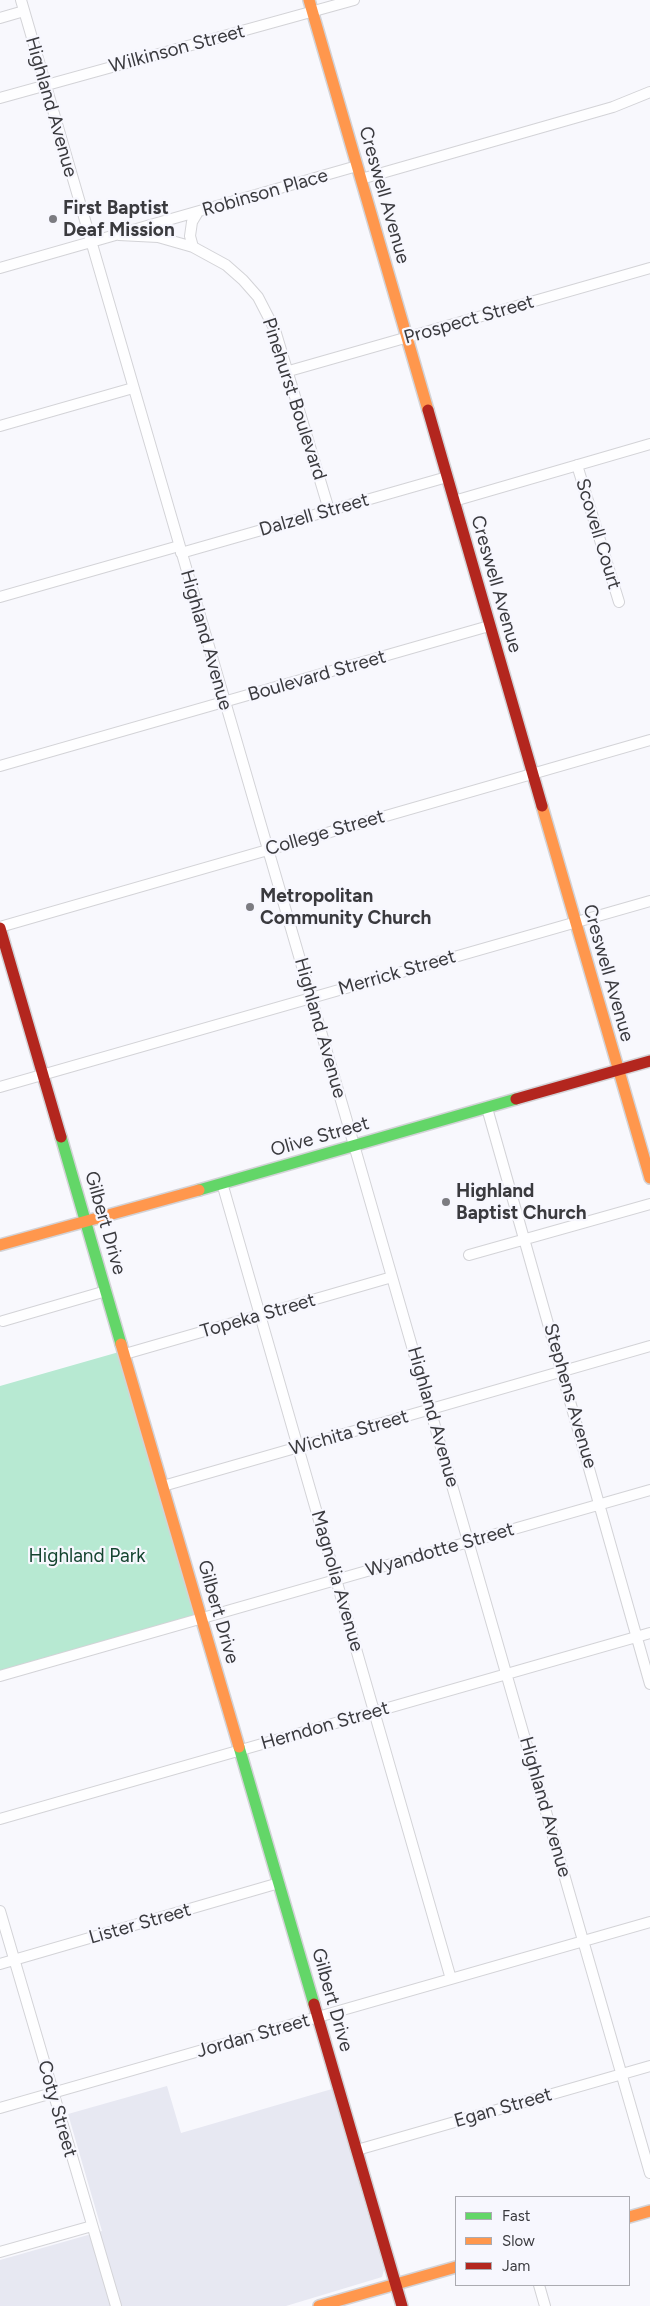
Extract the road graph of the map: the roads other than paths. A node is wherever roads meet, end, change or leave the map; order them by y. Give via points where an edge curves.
1 (21, 0) edge
2 (309, 0) edge
3 (354, 0) edge
4 (24, 11) junction
5 (312, 12) junction
6 (0, 18) edge
7 (46, 86) junction
8 (650, 92) edge
9 (0, 98) edge
10 (357, 166) junction
11 (361, 179) junction
12 (198, 212) junction
13 (119, 235) junction
14 (90, 242) junction
15 (194, 247) junction
16 (0, 268) edge
17 (650, 268) edge
18 (406, 338) junction
19 (289, 371) junction
20 (133, 388) junction
21 (0, 426) edge
22 (650, 444) edge
23 (577, 465) junction
24 (447, 477) junction
25 (454, 501) junction
26 (329, 510) junction
27 (180, 549) junction
28 (0, 597) edge
29 (619, 602) dead end
30 (490, 626) junction
31 (225, 702) junction
32 (650, 740) edge
33 (0, 766) edge
34 (532, 774) junction
35 (268, 850) junction
36 (650, 901) edge
37 (575, 922) junction
38 (0, 927) edge
39 (312, 998) junction
40 (650, 1061) edge
41 (618, 1070) junction
42 (43, 1075) junction
43 (0, 1087) edge
44 (487, 1108) junction
45 (354, 1145) junction
46 (650, 1178) edge
47 (222, 1183) junction
48 (650, 1204) edge
49 (86, 1221) junction
50 (525, 1239) junction
51 (0, 1245) edge
52 (469, 1255) dead end
53 (392, 1277) junction
54 (106, 1291) junction
55 (260, 1315) junction
56 (3, 1321) dead end
57 (650, 1346) edge
58 (124, 1354) junction
59 (563, 1372) junction
60 (430, 1409) junction
61 (298, 1448) junction
62 (163, 1486) junction
63 (650, 1490) edge
64 (601, 1504) junction
65 (468, 1542) junction
66 (336, 1580) junction
67 (202, 1619) junction
68 (650, 1633) edge
69 (637, 1637) junction
70 (506, 1674) junction
71 (0, 1676) edge
72 (650, 1684) edge
73 (374, 1712) junction
74 (240, 1750) junction
75 (0, 1819) edge
76 (279, 1883) junction
77 (0, 1911) edge
78 (650, 1922) edge
79 (583, 1942) junction
80 (14, 1960) junction
81 (0, 1964) edge
82 (451, 1979) junction
83 (318, 2017) junction
84 (650, 2066) edge
85 (621, 2074) junction
86 (53, 2093) junction
87 (0, 2108) edge
88 (357, 2150) junction
89 (650, 2173) edge
90 (650, 2211) edge
91 (630, 2217) edge
92 (92, 2226) junction
93 (0, 2252) edge
94 (455, 2266) edge
95 (396, 2284) junction
96 (539, 2286) edge
97 (116, 2306) edge
98 (319, 2306) edge
99 (402, 2306) edge
100 (545, 2306) edge

1 - 4 street, Highland Avenue
2 - 5 street, Creswell Avenue
3 - 5 street, Wilkinson Street
4 - 6 street
4 - 7 street, Highland Avenue
5 - 7 street, Wilkinson Street
5 - 10 street, Creswell Avenue
7 - 9 street, Wilkinson Street
7 - 14 street, Highland Avenue
8 - 11 street via 613,107
10 - 11 street, Creswell Avenue
10 - 12 street, Robinson Place
11 - 18 street, Creswell Avenue
12 - 13 street, Robinson Place
12 - 15 street via 192,222 190,236
13 - 14 street, Robinson Place
13 - 15 street, Pinehurst Boulevard via 158,237
14 - 16 street, Robinson Place
14 - 20 street, Highland Avenue
15 - 19 street, Pinehurst Boulevard via 226,265 258,297 276,330
17 - 18 street, Prospect Street
18 - 19 street, Prospect Street
18 - 24 street, Creswell Avenue
19 - 26 street, Pinehurst Boulevard
20 - 21 street
20 - 27 street, Highland Avenue
22 - 23 street
23 - 25 street
23 - 29 street, Scovell Court
24 - 25 street, Creswell Avenue
24 - 26 street, Dalzell Street
25 - 30 street, Creswell Avenue
26 - 27 street, Dalzell Street
27 - 28 street, Dalzell Street
27 - 31 street, Highland Avenue
30 - 31 street, Boulevard Street
30 - 34 street, Creswell Avenue
31 - 33 street, Boulevard Street
31 - 35 street, Highland Avenue
32 - 34 street, College Street
34 - 35 street, College Street
34 - 37 street, Creswell Avenue
35 - 38 street, College Street
35 - 39 street, Highland Avenue
36 - 37 street, Merrick Street
37 - 39 street, Merrick Street
37 - 41 street, Creswell Avenue
38 - 42 street, Gilbert Drive
39 - 42 street, Merrick Street
39 - 45 street, Highland Avenue
40 - 41 street, Olive Street
41 - 44 street, Olive Street
41 - 46 street, Creswell Avenue
42 - 43 street, Merrick Street
42 - 49 street, Gilbert Drive
44 - 45 street, Olive Street
44 - 50 street, Stephens Avenue
45 - 47 street, Olive Street
45 - 53 street, Highland Avenue
47 - 49 street, Olive Street
47 - 55 street, Magnolia Avenue
48 - 50 street
49 - 51 street, Olive Street
49 - 54 street, Gilbert Drive
50 - 52 street
50 - 59 street, Stephens Avenue
53 - 55 street, Topeka Street
53 - 60 street, Highland Avenue
54 - 56 street
54 - 58 street, Gilbert Drive
55 - 58 street, Topeka Street
55 - 61 street, Magnolia Avenue
57 - 59 street, Wichita Street
58 - 62 street, Gilbert Drive
59 - 60 street, Wichita Street
59 - 64 street, Stephens Avenue
60 - 61 street, Wichita Street
60 - 65 street, Highland Avenue
61 - 62 street, Wichita Street
61 - 66 street, Magnolia Avenue
62 - 67 street, Gilbert Drive
63 - 64 street, Wyandotte Street
64 - 65 street, Wyandotte Street
64 - 69 street, Stephens Avenue
65 - 66 street, Wyandotte Street
65 - 70 street, Highland Avenue
66 - 67 street, Wyandotte Street
66 - 73 street, Magnolia Avenue
67 - 71 street, Wyandotte Street
67 - 74 street, Gilbert Drive
68 - 69 street, Herndon Street
69 - 70 street, Herndon Street
69 - 72 street, Stephens Avenue
70 - 73 street, Herndon Street
70 - 79 street, Highland Avenue
73 - 74 street, Herndon Street
73 - 82 street, Magnolia Avenue
74 - 75 street, Herndon Street
74 - 76 street, Gilbert Drive
76 - 80 street, Lister Street
76 - 83 street, Gilbert Drive
77 - 80 street, Coty Street
78 - 79 street, Jordan Street
79 - 82 street, Jordan Street
79 - 85 street, Highland Avenue
80 - 81 street, Lister Street
80 - 86 street, Coty Street
82 - 83 street, Jordan Street
83 - 86 street, Jordan Street
83 - 88 street, Gilbert Drive
84 - 85 street, Egan Street
85 - 88 street, Egan Street
85 - 89 street, Highland Avenue
86 - 87 street, Jordan Street
86 - 92 street, Coty Street
88 - 95 street, Gilbert Drive
90 - 91 street
92 - 93 street
92 - 97 street, Coty Street
94 - 95 street
95 - 98 street
95 - 99 street, Gilbert Drive
96 - 100 street

